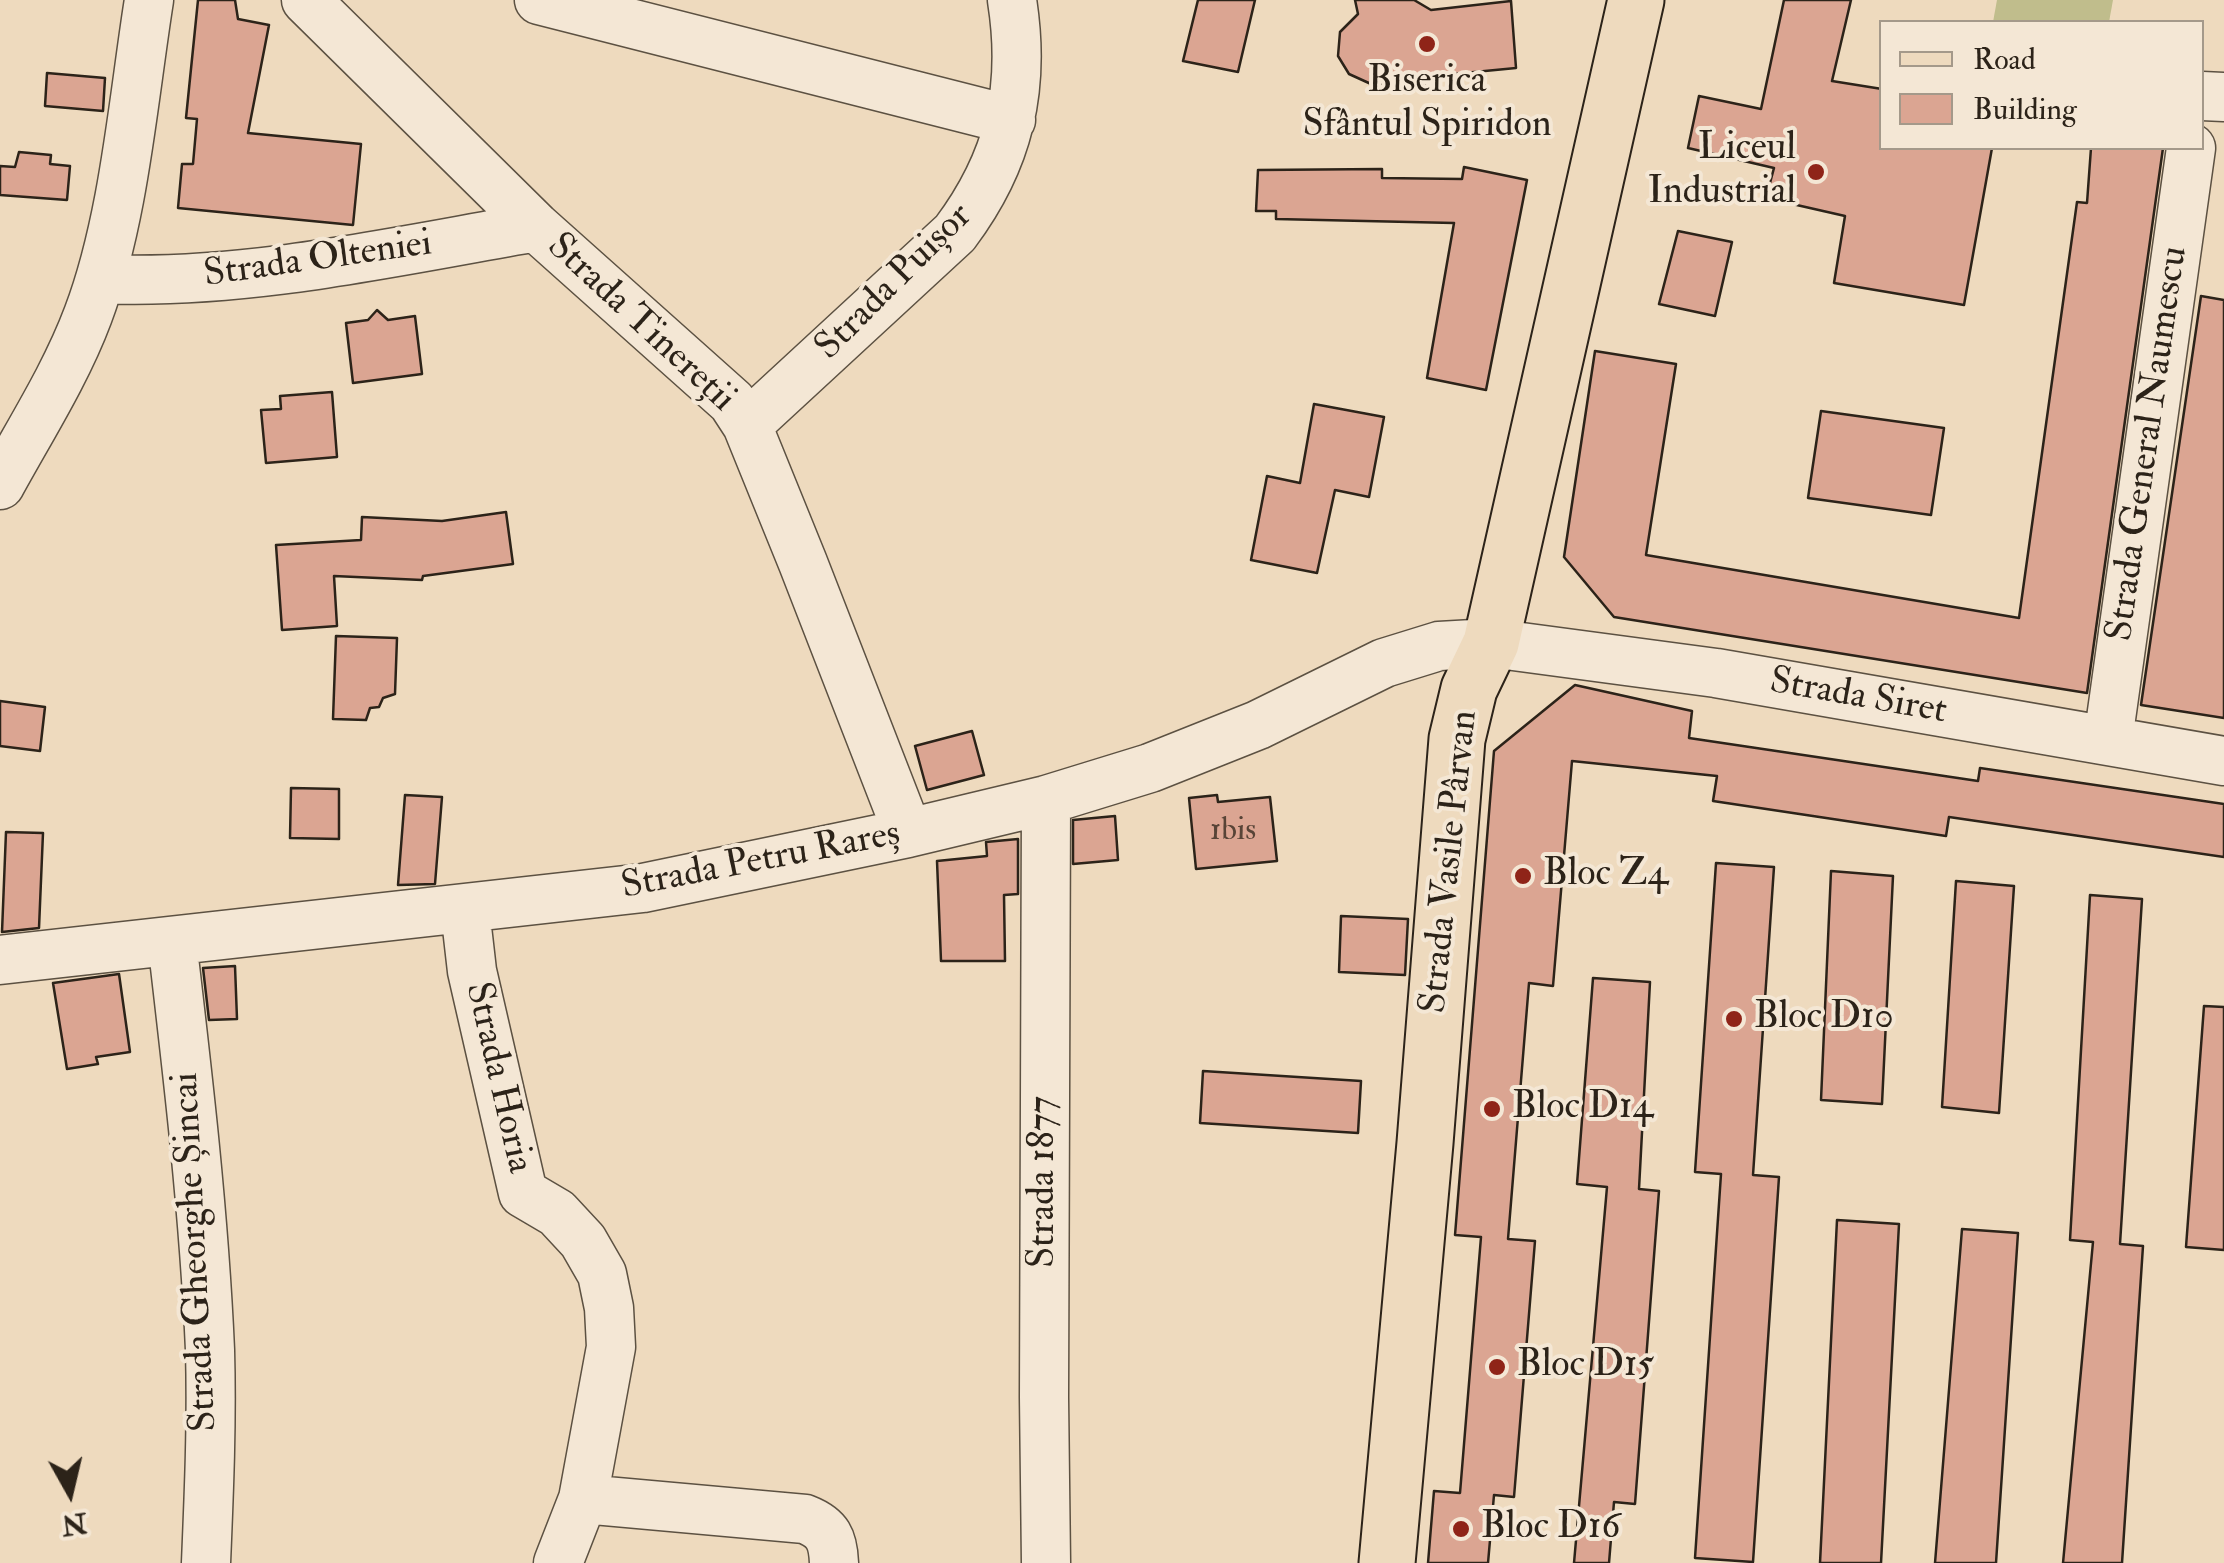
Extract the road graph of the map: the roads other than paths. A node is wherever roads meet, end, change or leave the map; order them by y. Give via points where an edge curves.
1 (150, 0) edge
2 (306, 0) edge
3 (539, 0) edge
4 (1012, 0) edge
5 (1636, 0) edge
6 (1010, 120) junction
7 (2191, 150) edge
8 (536, 227) junction
9 (100, 279) junction
10 (747, 425) junction
11 (0, 485) edge
12 (1491, 643) junction
13 (2108, 740) junction
14 (2224, 761) edge
15 (1046, 800) junction
16 (908, 833) junction
17 (465, 910) junction
18 (172, 941) junction
19 (0, 960) edge
20 (583, 1500) junction
21 (206, 1563) edge
22 (558, 1563) edge
23 (834, 1563) edge
24 (1046, 1563) edge
25 (1387, 1563) edge

1 - 9 street
2 - 8 street, Strada Tinereții
3 - 6 street
4 - 6 street, Strada Puișor via 1018,78
5 - 12 main road, Strada Vasile Pârvan
6 - 10 street, Strada Puișor via 988,184 954,233
7 - 13 street, Strada General Naumescu
8 - 9 street, Strada Olteniei via 251,275
8 - 10 street, Strada Tinereții via 710,380
9 - 11 street via 73,348
10 - 16 street, Strada Tinereții
12 - 13 street, Strada Siret via 1716,673
12 - 15 street, Strada Petru Rareș via 1439,646 1384,664 1258,726
12 - 25 main road, Strada Vasile Pârvan via 1469,689 1457,739
13 - 14 street, Strada Siret
15 - 16 street, Strada Petru Rareș
15 - 24 street, Strada 1877
16 - 17 street, Strada Petru Rareș via 644,888
17 - 18 street, Strada Petru Rareș
17 - 20 street, Strada Horia via 472,972 523,1193 557,1213 584,1241 602,1274 609,1308 610,1348
18 - 19 street, Strada Petru Rareș
18 - 21 street, Strada Gheorghe Șincai via 208,1306
20 - 22 street, Strada Horia
20 - 23 street via 805,1519 832,1540

